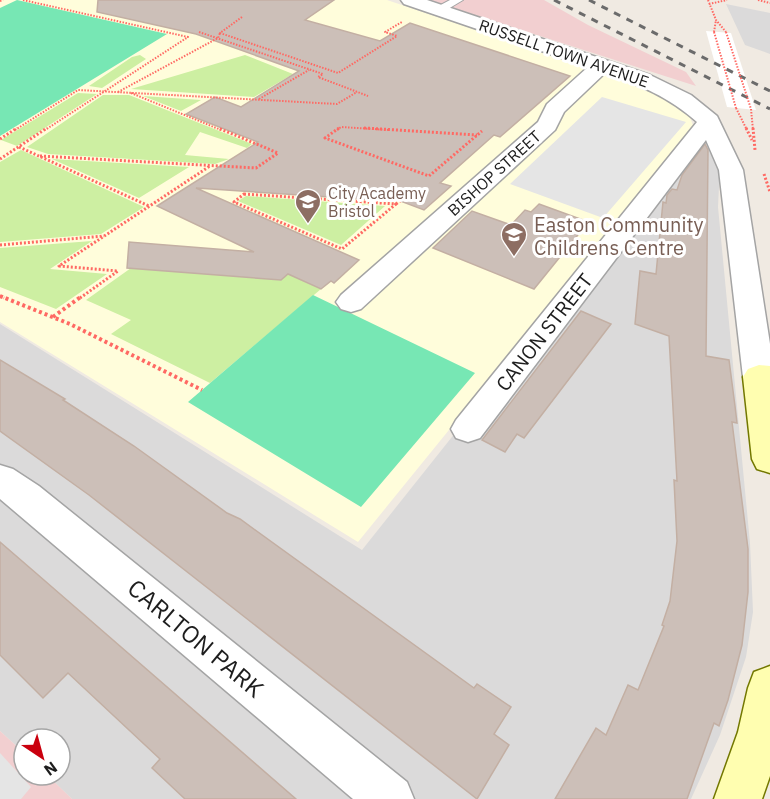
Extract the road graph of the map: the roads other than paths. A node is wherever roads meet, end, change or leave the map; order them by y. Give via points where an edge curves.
1 (410, 0) edge
2 (458, 0) edge
3 (439, 10) junction
4 (603, 64) junction
5 (709, 121) junction
6 (351, 302) dead end
7 (765, 378) edge
8 (468, 429) dead end
9 (770, 459) edge
10 (0, 480) edge
11 (770, 688) edge
12 (390, 799) edge
13 (738, 799) edge

1 - 3 street, RUSSELL TOWN AVENUE
2 - 3 lane
3 - 4 street, RUSSELL TOWN AVENUE
4 - 5 street, RUSSELL TOWN AVENUE via 671,91
4 - 6 street, BISHOP STREET via 555,109 548,125
5 - 7 street via 731,170
5 - 8 street, CANON STREET via 604,235
7 - 9 main road
10 - 12 street, CARLTON PARK via 26,497
11 - 13 main road via 761,732

